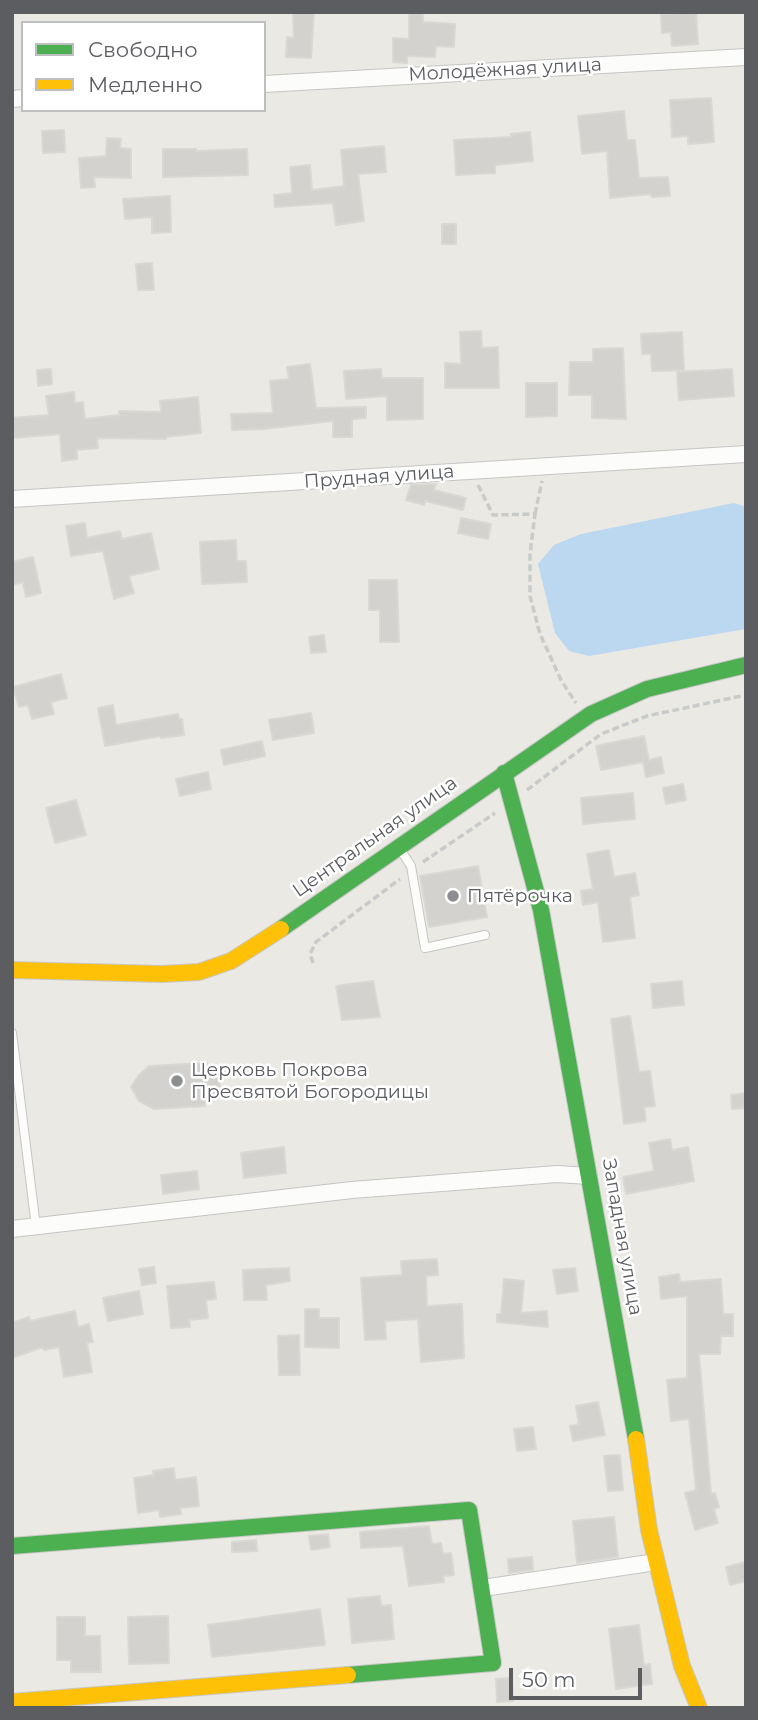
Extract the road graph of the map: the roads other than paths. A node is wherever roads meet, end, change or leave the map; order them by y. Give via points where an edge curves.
1 (746, 57) edge
2 (266, 84) edge
3 (746, 454) edge
4 (12, 499) edge
5 (746, 666) edge
6 (504, 773) junction
7 (399, 846) junction
8 (485, 935) dead end
9 (12, 970) edge
10 (12, 1033) edge
11 (589, 1175) junction
12 (36, 1227) junction
13 (12, 1230) edge
14 (12, 1546) edge
15 (656, 1562) junction
16 (483, 1588) junction
17 (12, 1702) edge
18 (699, 1708) edge

1 - 2 street, Молодёжная улица
3 - 4 street, Прудная улица
5 - 6 street, Центральная улица via 647,688 591,714
6 - 7 street, Центральная улица
6 - 11 street, Западная улица via 541,910
7 - 8 lane via 411,866 425,948
7 - 9 street, Центральная улица via 261,943 200,972
10 - 12 lane
11 - 12 street via 352,1190
11 - 15 street, Западная улица
12 - 13 street
14 - 16 street via 469,1510
15 - 16 street
15 - 18 street, Западная улица via 681,1667
16 - 17 street via 493,1663

